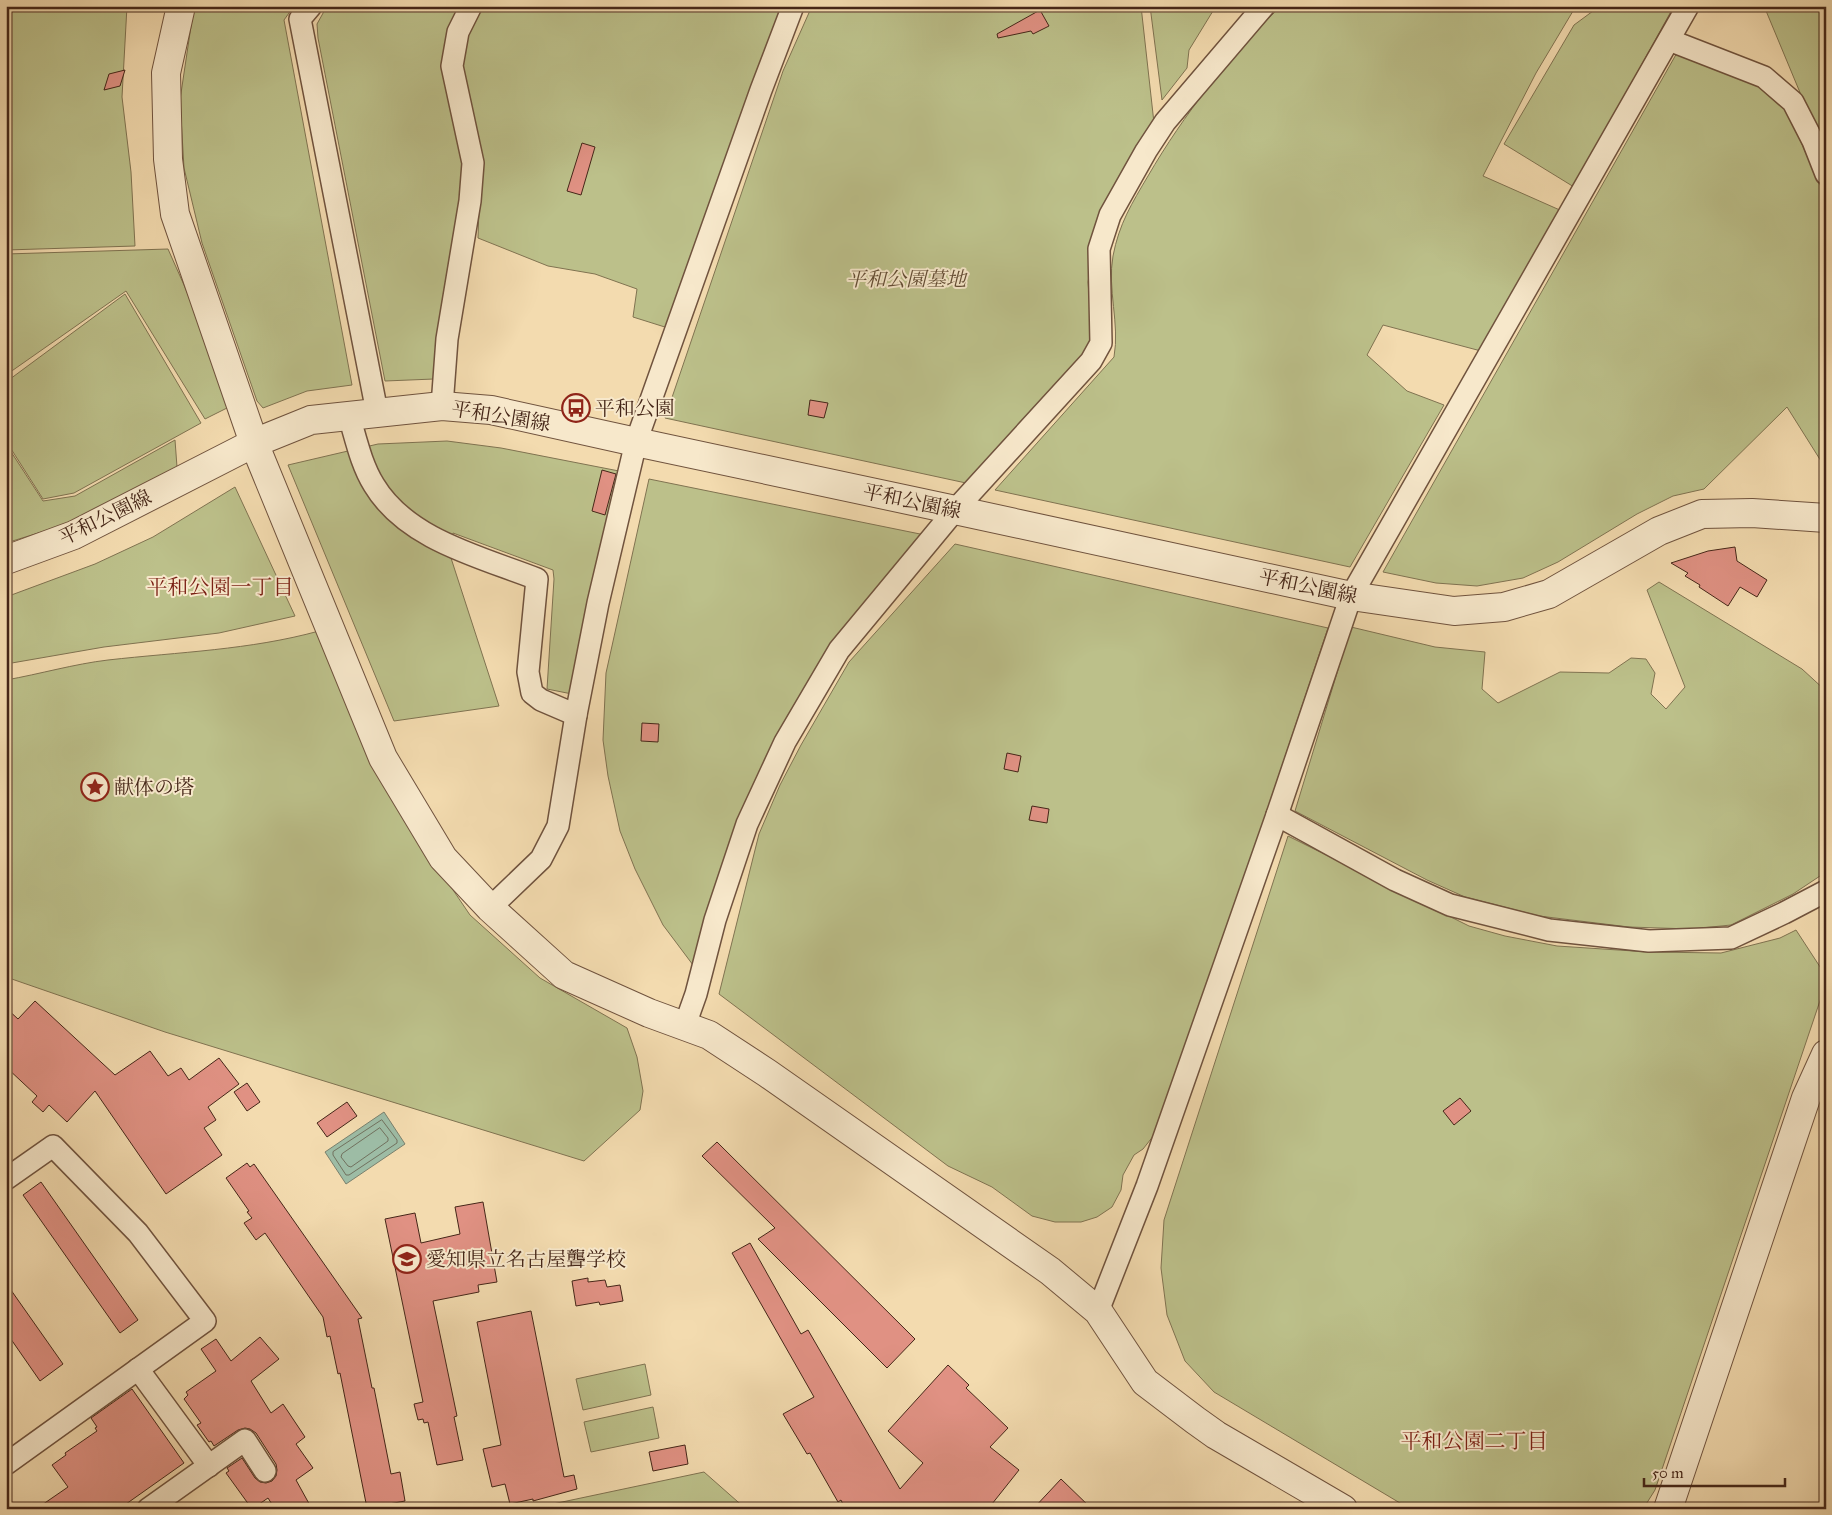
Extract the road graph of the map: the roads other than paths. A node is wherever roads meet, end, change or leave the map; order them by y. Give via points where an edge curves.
1 (181, 6) edge
2 (311, 6) edge
3 (471, 6) edge
4 (793, 6) edge
5 (1264, 6) edge
6 (1688, 6) edge
7 (1669, 40) junction
8 (1826, 174) edge
9 (442, 406) junction
10 (377, 412) junction
11 (349, 416) junction
12 (636, 442) junction
13 (254, 443) junction
14 (955, 510) junction
15 (1826, 518) edge
16 (6, 560) edge
17 (1351, 596) junction
18 (576, 715) junction
19 (1277, 815) junction
20 (1826, 891) edge
21 (490, 908) junction
22 (685, 1025) junction
23 (1826, 1054) edge
24 (6, 1179) edge
25 (1098, 1311) junction
26 (138, 1369) junction
27 (6, 1464) edge
28 (209, 1466) junction
29 (265, 1471) dead end
30 (148, 1509) edge
31 (1343, 1509) edge
32 (1668, 1509) edge

1 - 13 street via 166,73 168,159 175,214
2 - 10 street via 300,19
3 - 9 street via 458,32 452,66 473,163 470,201 447,338
4 - 12 street
5 - 14 street via 1166,122 1146,150 1110,215 1099,250 1101,344 1091,361
6 - 7 street
7 - 8 street via 1764,78 1793,102
7 - 17 street
9 - 10 street, 平和公園線
9 - 12 street, 平和公園線 via 491,410
10 - 11 street, 平和公園線
11 - 13 street, 平和公園線 via 311,420
11 - 18 street via 370,477 392,509 420,530 450,545 537,579 528,672 532,693
12 - 14 street, 平和公園線
12 - 18 street via 598,603
13 - 16 street, 平和公園線 via 74,535
13 - 21 street via 383,758 443,858
14 - 17 street, 平和公園線
14 - 22 street via 839,650 785,742 747,824
15 - 17 street, 平和公園線 via 1752,512 1702,514 1659,531 1549,594 1504,607 1454,611
17 - 19 street
18 - 21 street via 558,826 540,859
19 - 20 street via 1395,880 1450,905 1549,930 1650,941 1731,938
19 - 25 street via 1147,1186
21 - 22 street via 564,975 649,1013
22 - 25 street via 709,1035 767,1073 1050,1271
23 - 32 street via 1806,1098
24 - 26 street via 53,1146 138,1233 205,1321
25 - 31 street via 1145,1382 1216,1435
26 - 27 street
26 - 28 street
28 - 29 street via 245,1440
28 - 30 street

